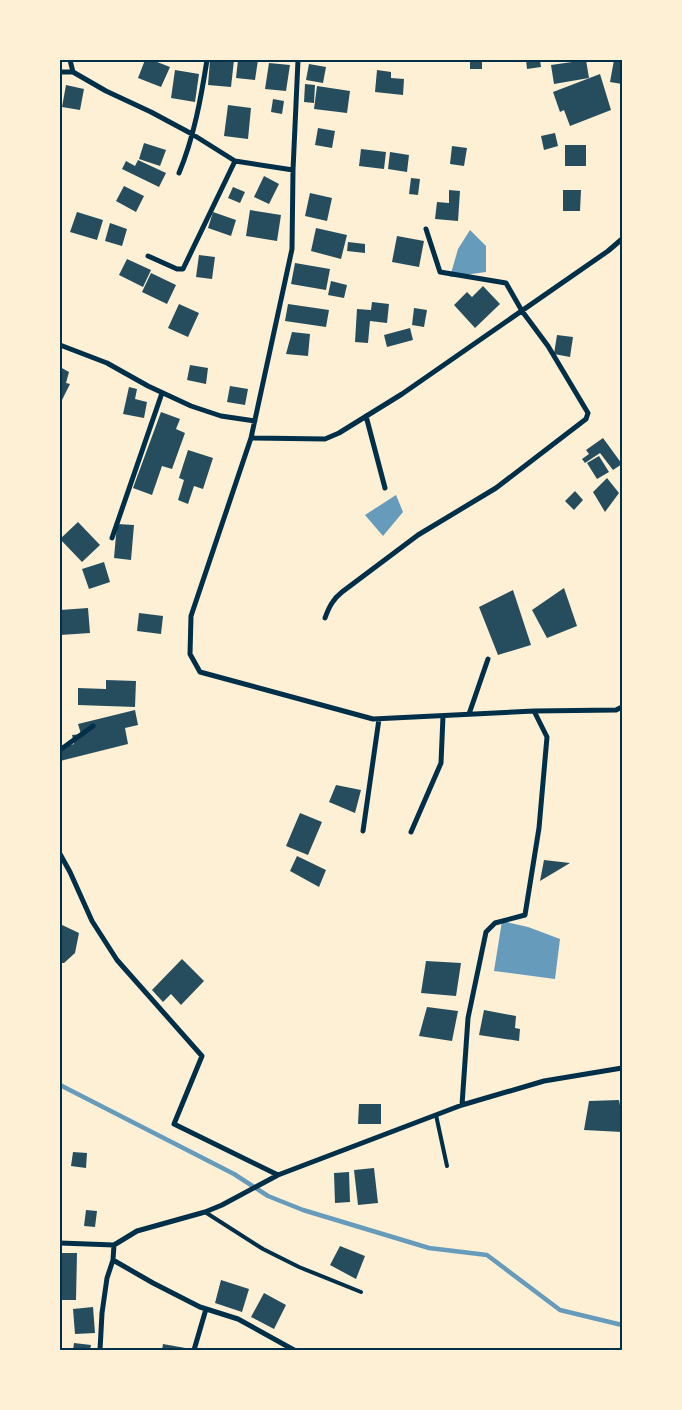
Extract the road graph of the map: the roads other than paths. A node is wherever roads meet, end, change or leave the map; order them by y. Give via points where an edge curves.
1 (70, 60) edge
2 (207, 60) edge
3 (298, 60) edge
4 (60, 72) edge
5 (73, 72) junction
6 (192, 134) junction
7 (235, 161) junction
8 (292, 170) junction
9 (179, 173) dead end
10 (426, 229) dead end
11 (622, 239) edge
12 (148, 256) dead end
13 (522, 311) junction
14 (60, 345) edge
15 (162, 393) junction
16 (366, 416) junction
17 (255, 421) junction
18 (251, 438) junction
19 (385, 488) dead end
20 (112, 538) dead end
21 (325, 618) dead end
22 (488, 659) dead end
23 (622, 707) edge
24 (534, 712) junction
25 (469, 714) junction
26 (443, 716) junction
27 (379, 719) junction
28 (93, 726) dead end
29 (60, 750) edge
30 (363, 831) dead end
31 (411, 832) dead end
32 (60, 854) edge
33 (622, 1068) edge
34 (462, 1105) junction
35 (436, 1115) junction
36 (446, 1166) dead end
37 (278, 1175) junction
38 (205, 1212) junction
39 (60, 1243) edge
40 (114, 1245) junction
41 (113, 1260) junction
42 (361, 1292) dead end
43 (206, 1309) junction
44 (100, 1350) edge
45 (194, 1350) edge
46 (294, 1350) edge

1 - 5 street
2 - 6 street
3 - 8 street
4 - 5 street
5 - 6 street
6 - 7 street
6 - 9 street
7 - 8 street
7 - 12 street via 183,269
8 - 17 street via 292,249
10 - 13 street via 440,272 506,284
11 - 13 street
13 - 16 street
13 - 21 street via 586,408 586,418 496,488 418,535 336,598
14 - 15 street via 108,363
15 - 17 street via 221,416
15 - 20 street
16 - 18 street via 325,439
16 - 19 street
17 - 18 street
18 - 27 street via 191,616 190,654 200,672
22 - 25 street
23 - 24 street via 616,710
24 - 25 street
24 - 34 street via 547,736 539,828 525,914 495,923 486,932 468,1018
25 - 26 street
26 - 27 street
26 - 31 street via 441,763
27 - 30 street
28 - 29 street
32 - 37 street via 92,921 117,960 202,1056 174,1124
33 - 34 street via 544,1081
34 - 35 street
35 - 36 lane
35 - 37 street
37 - 38 street
38 - 40 street via 137,1230
38 - 42 lane via 263,1249
39 - 40 street
40 - 41 street
41 - 43 street
41 - 44 street via 103,1304
43 - 45 street
43 - 46 street via 238,1319

